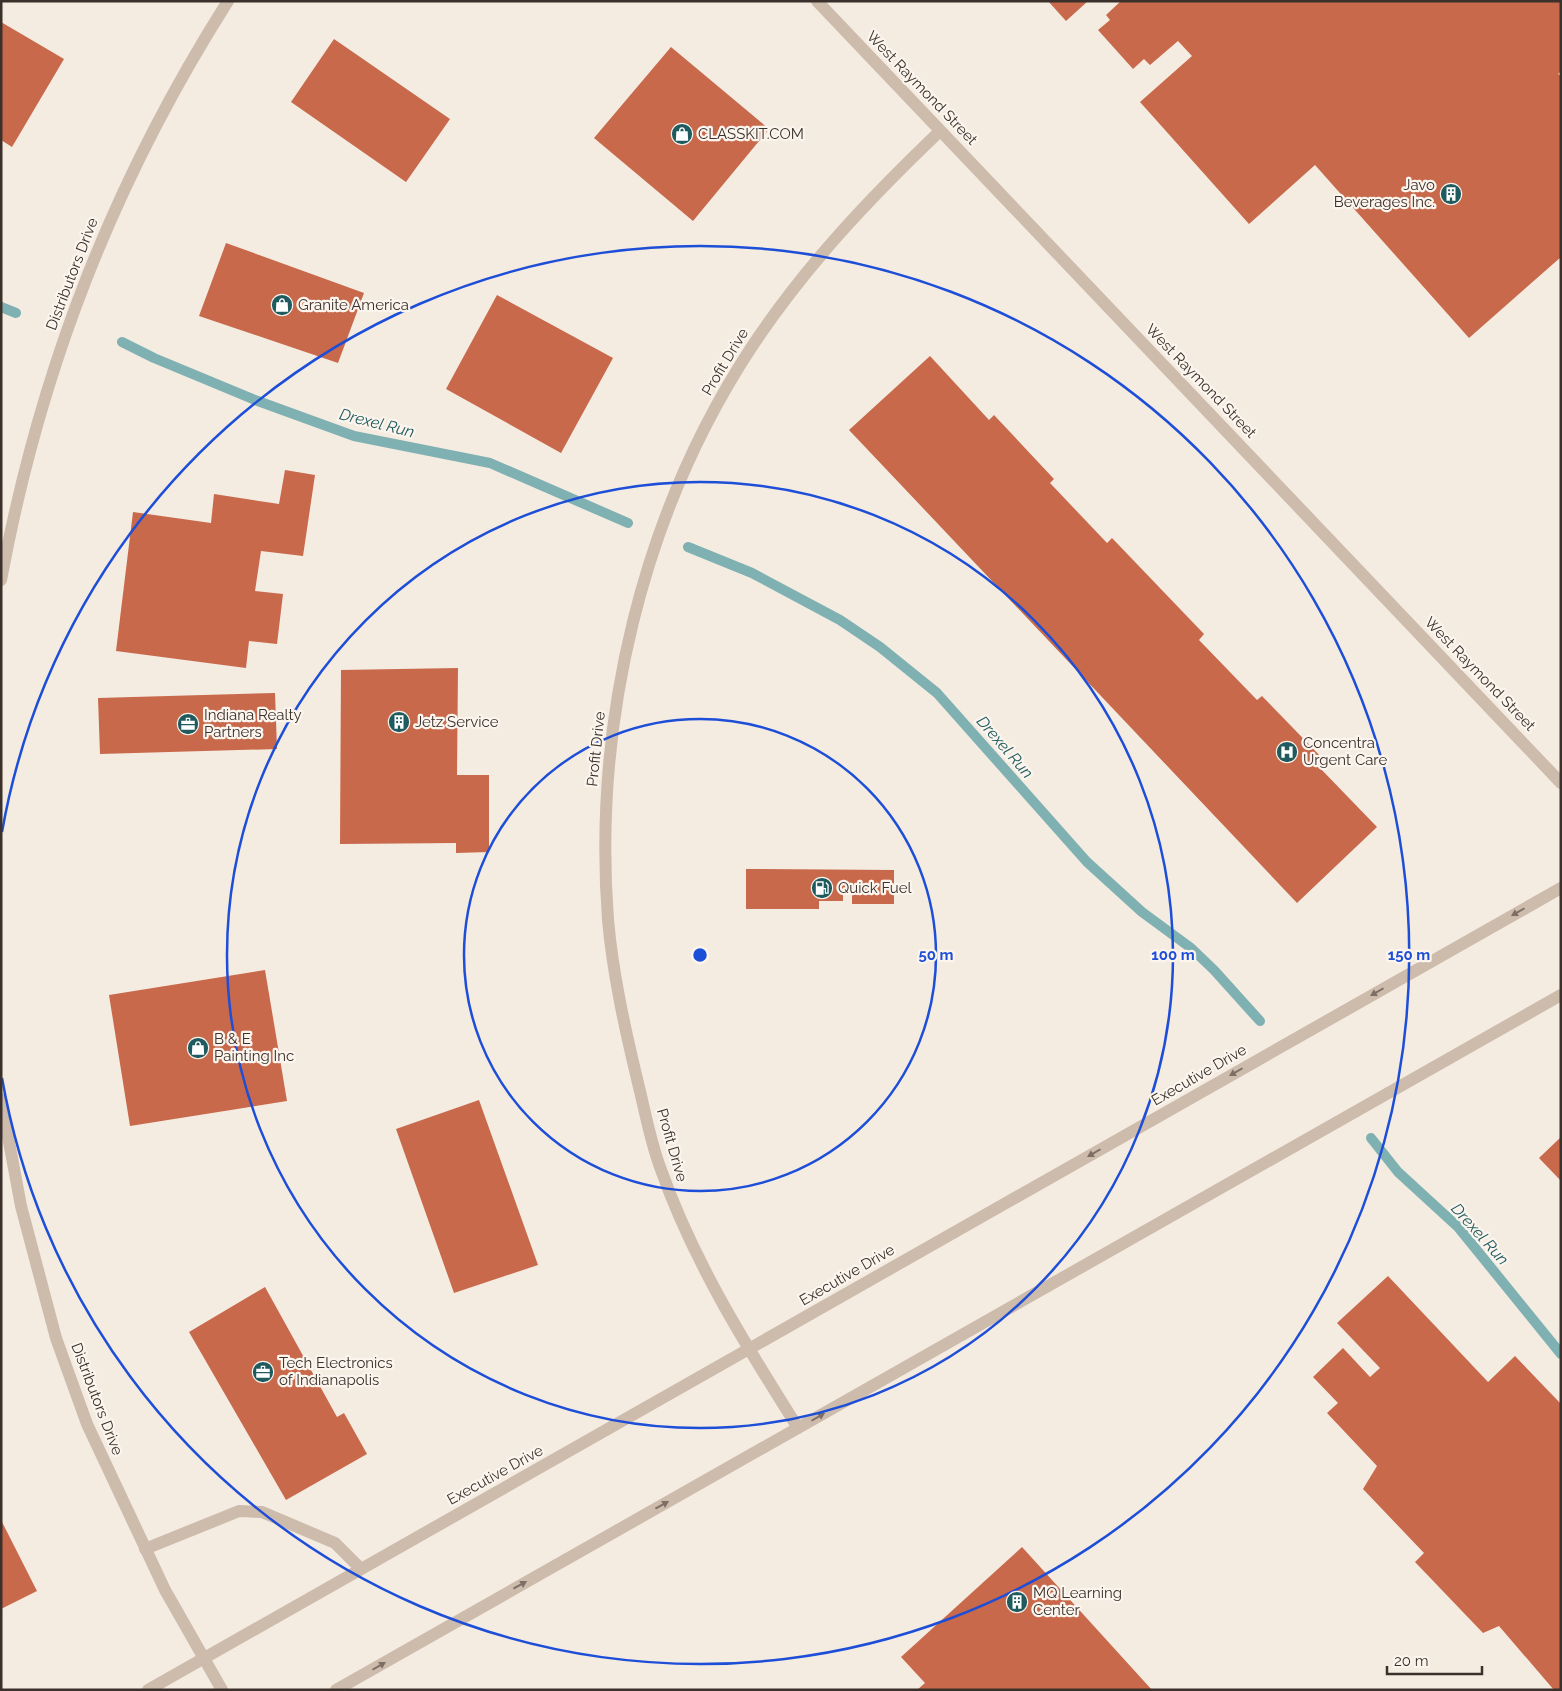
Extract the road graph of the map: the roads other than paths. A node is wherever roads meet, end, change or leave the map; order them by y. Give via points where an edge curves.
1 (228, 1) edge
2 (817, 1) edge
3 (940, 131) junction
4 (1, 580) edge
5 (1561, 783) edge
6 (1561, 888) edge
7 (1561, 995) edge
8 (1, 1099) edge
9 (748, 1350) junction
10 (798, 1428) junction
11 (145, 1550) junction
12 (361, 1569) junction
13 (203, 1659) junction
14 (148, 1690) edge
15 (222, 1690) edge
16 (336, 1690) edge

1 - 4 street, Distributors Drive via 147,142 109,221 70,318 32,440
2 - 3 street, West Raymond Street
3 - 5 street, West Raymond Street
3 - 9 street, Profit Drive via 867,202 814,261 731,381 691,457 663,528 633,620 620,683 610,747 606,832 608,920 622,1021 659,1165 711,1286
6 -> 9 street, Executive Drive
10 -> 7 street
8 - 11 street, Distributors Drive via 21,1206 56,1338 87,1424
9 - 10 street, Profit Drive
9 - 12 street, Executive Drive
16 -> 10 street
11 - 12 street via 239,1510 262,1512 335,1544
11 - 13 street, Distributors Drive
12 - 13 street, Executive Drive
13 - 14 street, Executive Drive
13 - 15 street, Distributors Drive

